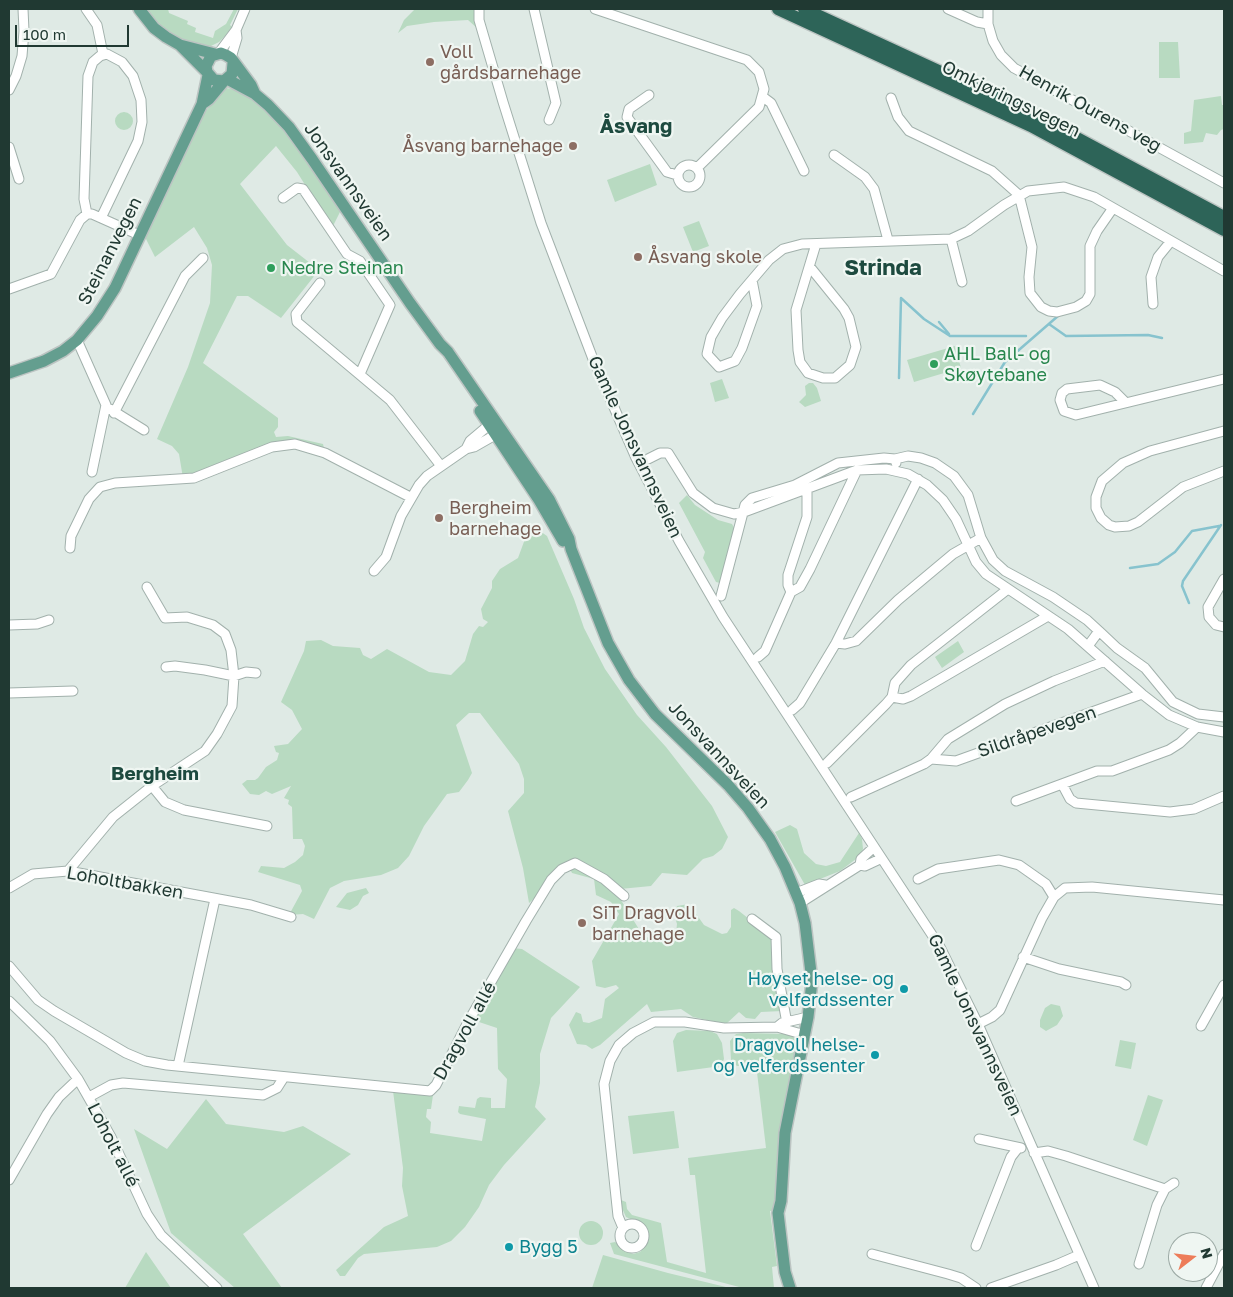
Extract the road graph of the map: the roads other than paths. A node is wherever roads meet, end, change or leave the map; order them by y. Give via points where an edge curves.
1 (22, 9) edge
2 (86, 9) edge
3 (139, 9) edge
4 (245, 9) edge
5 (479, 9) edge
6 (534, 9) edge
7 (595, 9) edge
8 (778, 9) edge
9 (804, 9) edge
10 (948, 9) edge
11 (988, 9) edge
12 (988, 24) junction
13 (236, 30) junction
14 (180, 45) junction
15 (103, 54) junction
16 (216, 54) junction
17 (232, 60) junction
18 (208, 74) junction
19 (226, 80) junction
20 (9, 90) edge
21 (255, 94) junction
22 (649, 95) dead end
23 (763, 97) junction
24 (891, 98) dead end
25 (202, 104) junction
26 (549, 120) dead end
27 (9, 147) edge
28 (834, 155) dead end
29 (697, 168) junction
30 (804, 171) dead end
31 (677, 175) junction
32 (19, 179) dead end
33 (1224, 183) edge
34 (1019, 195) junction
35 (283, 198) dead end
36 (1113, 208) junction
37 (86, 214) junction
38 (1224, 217) edge
39 (101, 218) junction
40 (1224, 230) edge
41 (139, 235) junction
42 (951, 239) junction
43 (888, 240) junction
44 (1171, 241) junction
45 (816, 244) junction
46 (203, 258) dead end
47 (810, 267) junction
48 (1224, 271) edge
49 (752, 280) junction
50 (962, 282) dead end
51 (320, 283) dead end
52 (9, 289) edge
53 (1153, 304) dead end
54 (77, 340) junction
55 (9, 373) edge
56 (360, 374) junction
57 (1224, 379) edge
58 (1125, 402) junction
59 (106, 405) junction
60 (114, 413) junction
61 (495, 428) junction
62 (144, 430) dead end
63 (1224, 431) edge
64 (648, 459) dead end
65 (895, 459) junction
66 (441, 466) junction
67 (857, 470) junction
68 (898, 471) junction
69 (1224, 471) edge
70 (92, 472) dead end
71 (918, 479) junction
72 (807, 488) junction
73 (410, 497) junction
74 (745, 509) junction
75 (980, 538) junction
76 (967, 545) junction
77 (70, 548) dead end
78 (374, 571) dead end
79 (1224, 580) edge
80 (146, 587) dead end
81 (1008, 589) junction
82 (791, 592) junction
83 (721, 596) dead end
84 (1048, 616) junction
85 (49, 620) dead end
86 (9, 625) edge
87 (1224, 627) edge
88 (1099, 631) junction
89 (836, 643) junction
90 (1088, 646) junction
91 (758, 657) dead end
92 (1105, 661) junction
93 (166, 667) dead end
94 (256, 673) dead end
95 (234, 676) junction
96 (73, 691) dead end
97 (9, 693) edge
98 (1142, 694) junction
99 (892, 697) junction
100 (792, 710) dead end
101 (1224, 717) edge
102 (1197, 727) junction
103 (1224, 732) edge
104 (931, 759) junction
105 (827, 764) dead end
106 (1062, 784) junction
107 (152, 786) junction
108 (1224, 796) edge
109 (851, 797) dead end
110 (1016, 801) dead end
111 (267, 826) dead end
112 (873, 848) junction
113 (880, 858) junction
114 (860, 865) junction
115 (68, 871) junction
116 (918, 879) dead end
117 (9, 888) edge
118 (624, 896) dead end
119 (1054, 897) junction
120 (798, 898) junction
121 (215, 899) junction
122 (1224, 900) edge
123 (291, 917) dead end
124 (752, 919) dead end
125 (1023, 957) junction
126 (9, 966) edge
127 (1126, 985) dead end
128 (1224, 985) edge
129 (9, 1002) edge
130 (808, 1017) junction
131 (786, 1018) dead end
132 (978, 1024) junction
133 (1201, 1026) dead end
134 (777, 1027) junction
135 (805, 1035) junction
136 (178, 1066) junction
137 (284, 1077) junction
138 (78, 1079) junction
139 (89, 1097) junction
140 (979, 1139) dead end
141 (1018, 1148) junction
142 (1032, 1149) junction
143 (9, 1180) edge
144 (1174, 1183) dead end
145 (1165, 1190) junction
146 (623, 1228) dead end
147 (976, 1246) dead end
148 (872, 1254) dead end
149 (1224, 1254) edge
150 (1079, 1255) junction
151 (1139, 1264) dead end
152 (789, 1286) edge
153 (217, 1288) edge
154 (976, 1288) edge
155 (991, 1288) edge
156 (1094, 1288) edge
157 (1206, 1288) edge

1 - 20 street via 22,56
2 - 15 street via 97,26
3 - 14 main road via 154,28
4 - 13 street
5 - 112 street, Gamle Jonsvannsveien via 479,20 501,97 541,223 593,359 636,458 723,617
6 - 26 street via 556,103
7 - 23 street via 747,60 763,80
8 - 40 highway, Omkjøringsvegen via 1031,126
9 - 38 highway, Omkjøringsvegen via 1036,116
10 - 12 street
11 - 12 street, Henrik Ourens veg
12 - 33 street, Henrik Ourens veg via 1001,55 1024,75
13 - 16 street
13 - 17 street
14 - 16 main road
14 - 18 main road
15 - 37 street via 93,62 88,76
15 - 39 street via 118,58 133,76 141,100 142,118 138,141
16 - 17 main road via 226,54
16 - 18 main road via 207,61
17 - 19 main road via 232,74
17 - 21 main road, Jonsvannsveien
18 - 19 main road via 214,80
18 - 25 main road, Steinanvegen
19 - 21 main road, Jonsvannsveien
19 - 25 main road, Steinanvegen
21 - 61 main road, Jonsvannsveien via 296,137
22 - 31 street via 629,109 627,117 666,172
23 - 29 street via 759,108
23 - 30 street via 771,103
24 - 34 street via 898,117 909,131 992,171
25 - 41 main road, Steinanvegen
27 - 32 street
28 - 43 street via 865,177 874,189
29 - 31 street via 687,165
29 - 31 street via 699,182 691,188 681,185
34 - 36 street via 1045,188 1064,188 1094,197
34 - 36 street via 1032,247 1030,293 1037,302 1056,312 1076,308 1090,294 1090,246
34 - 42 street
35 - 56 street via 297,188 303,189 347,254 360,261 390,305
36 - 44 street
37 - 39 street
37 - 52 street via 49,276
39 - 41 street
41 - 54 main road, Steinanvegen via 105,305
42 - 43 street
42 - 50 street
43 - 45 street
44 - 48 street
44 - 53 street via 1158,257 1151,277
45 - 47 street
45 - 49 street via 783,249
46 - 60 street via 185,276
47 - 47 street via 796,310 800,362 808,373 835,378 850,365 856,347 844,308
49 - 49 street via 757,306 742,348 735,361 719,366 707,354 711,337
51 - 56 street via 295,318
54 - 55 main road, Steinanvegen via 54,357
54 - 59 street
56 - 66 street via 397,407
57 - 58 street
58 - 58 street via 1115,392 1100,385 1067,389 1060,400 1064,411 1073,415
59 - 60 street
59 - 70 street
60 - 62 street
61 - 66 street via 470,441 466,449
61 - 120 main road, Jonsvannsveien via 555,509 608,643 629,680 655,714 748,808 776,848
63 - 69 street via 1150,451 1123,463 1102,481 1096,508 1109,525 1129,526 1183,487
64 - 74 street via 668,453 689,488 707,505 720,512
65 - 68 street
65 - 74 street via 838,463 795,485 757,496
65 - 75 street via 908,456 929,460 947,470 964,488
66 - 73 street via 427,476
67 - 68 street
67 - 72 street
67 - 82 street via 800,587
68 - 71 street
71 - 76 street via 943,500 956,519
71 - 89 street
72 - 74 street
72 - 82 street via 807,517 788,575
73 - 77 street via 325,453 295,444 272,447 194,478 115,483 100,487 89,499 71,536
73 - 78 street via 386,557
74 - 83 street
75 - 76 street
75 - 88 street via 997,564 1014,578 1074,610
76 - 81 street via 986,574
76 - 89 street via 941,563 852,643
79 - 87 street via 1208,607 1209,617 1216,625
80 - 95 street via 165,618 187,617 213,625 225,634 231,650
81 - 84 street
81 - 99 street via 920,656 895,683
82 - 91 street via 765,651
84 - 90 street
84 - 99 street via 911,696
85 - 86 street
88 - 90 street
88 - 101 street via 1145,668 1166,696 1181,708
89 - 100 street via 800,703
90 - 92 street
92 - 98 street
92 - 104 street, Sildråpevegen via 1044,685 990,712 948,740
93 - 95 street
94 - 95 street
95 - 107 street via 232,706 205,751
96 - 97 street
98 - 102 street via 1169,715
98 - 104 street, Sildråpevegen via 956,761
99 - 105 street
102 - 103 street
102 - 106 street via 1168,750 1112,771 1097,771
104 - 109 street, Sildråpevegen
106 - 108 street via 1076,803 1176,812 1200,807
106 - 110 street
107 - 111 street via 165,802 184,810
107 - 115 street via 113,818
112 - 113 street, Gamle Jonsvannsveien
112 - 114 street via 861,859
113 - 114 street via 865,866
113 - 132 street, Gamle Jonsvannsveien via 926,924
114 - 120 street
115 - 117 street, Loholtbakken via 33,874
115 - 121 street, Loholtbakken
116 - 119 street via 938,869 999,860 1019,865 1033,874 1046,884
118 - 137 street, Dragvoll allé via 604,879 575,863 562,869 551,880 430,1091
119 - 122 street via 1065,888 1085,886
119 - 125 street
120 - 130 main road, Jonsvannsveien via 811,964
121 - 123 street, Loholtbakken
121 - 136 street
124 - 131 street via 776,937 777,969
125 - 127 street
125 - 132 street via 1000,1010
126 - 136 street, Dragvoll allé via 38,1000 54,1011 136,1057
128 - 133 street
129 - 138 street, Loholt allé via 50,1041
130 - 134 street
130 - 135 main road, Jonsvannsveien
132 - 142 street, Gamle Jonsvannsveien
134 - 135 street
134 - 146 street via 724,1028 685,1022 654,1022 619,1045 610,1060 604,1084 618,1216
135 - 152 main road, Jonsvannsveien via 785,1133 781,1201 791,1272
136 - 137 street, Dragvoll allé
137 - 139 street via 272,1092 259,1096 123,1083
138 - 139 street, Loholt allé
138 - 143 street via 47,1114
139 - 153 street, Loholt allé via 147,1214 161,1235
140 - 141 street, Gamle Jonsvannsveien
141 - 142 street, Gamle Jonsvannsveien
141 - 147 street via 1011,1157
142 - 145 street via 1066,1156
142 - 150 street, Gamle Jonsvannsveien
144 - 145 street
145 - 151 street via 1157,1205
148 - 154 street via 961,1278
149 - 157 street
150 - 155 street
150 - 156 street, Gamle Jonsvannsveien

